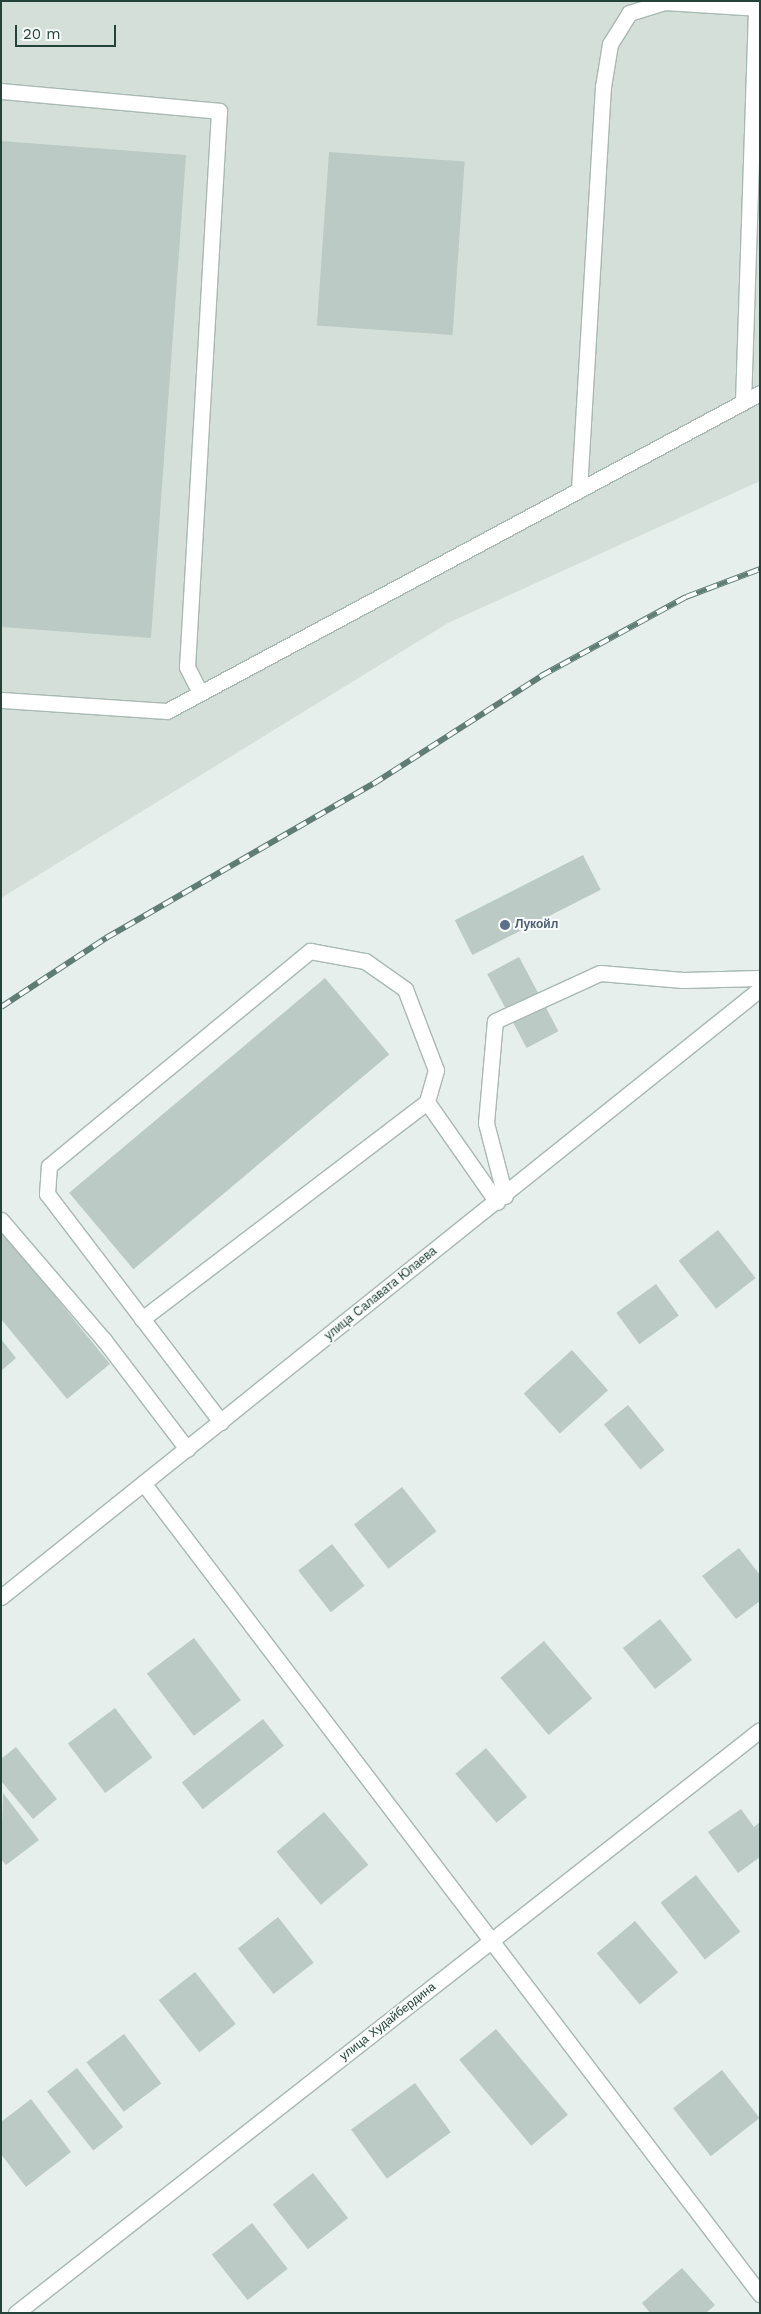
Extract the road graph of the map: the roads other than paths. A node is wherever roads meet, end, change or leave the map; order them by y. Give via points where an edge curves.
1 (758, 8) edge
2 (1, 91) edge
3 (760, 393) edge
4 (743, 402) junction
5 (579, 490) junction
6 (200, 693) junction
7 (1, 700) edge
8 (760, 978) edge
9 (760, 989) edge
10 (427, 1102) junction
11 (501, 1199) junction
12 (1, 1220) edge
13 (142, 1318) junction
14 (221, 1422) junction
15 (187, 1449) junction
16 (144, 1484) junction
17 (1, 1597) edge
18 (760, 1730) edge
19 (492, 1940) junction
20 (760, 2294) edge
21 (16, 2313) edge

1 - 4 street
1 - 5 street via 664,2 629,13 610,44 603,87
2 - 6 street via 219,111 187,667
3 - 4 street
4 - 5 street
5 - 6 street
6 - 7 street via 168,711
8 - 11 street via 683,980 600,973 495,1022 486,1123
9 - 11 street, улица Салавата Юлаева
10 - 11 street
10 - 13 street
10 - 13 street via 436,1070 405,989 365,961 310,951 49,1166 47,1194
11 - 14 street, улица Салавата Юлаева
12 - 15 street via 104,1340
13 - 14 street
14 - 15 street, улица Салавата Юлаева
15 - 16 street, улица Салавата Юлаева
16 - 17 street, улица Салавата Юлаева
16 - 19 street
18 - 19 street, улица Худайбердина
19 - 20 street
19 - 21 street, улица Худайбердина

